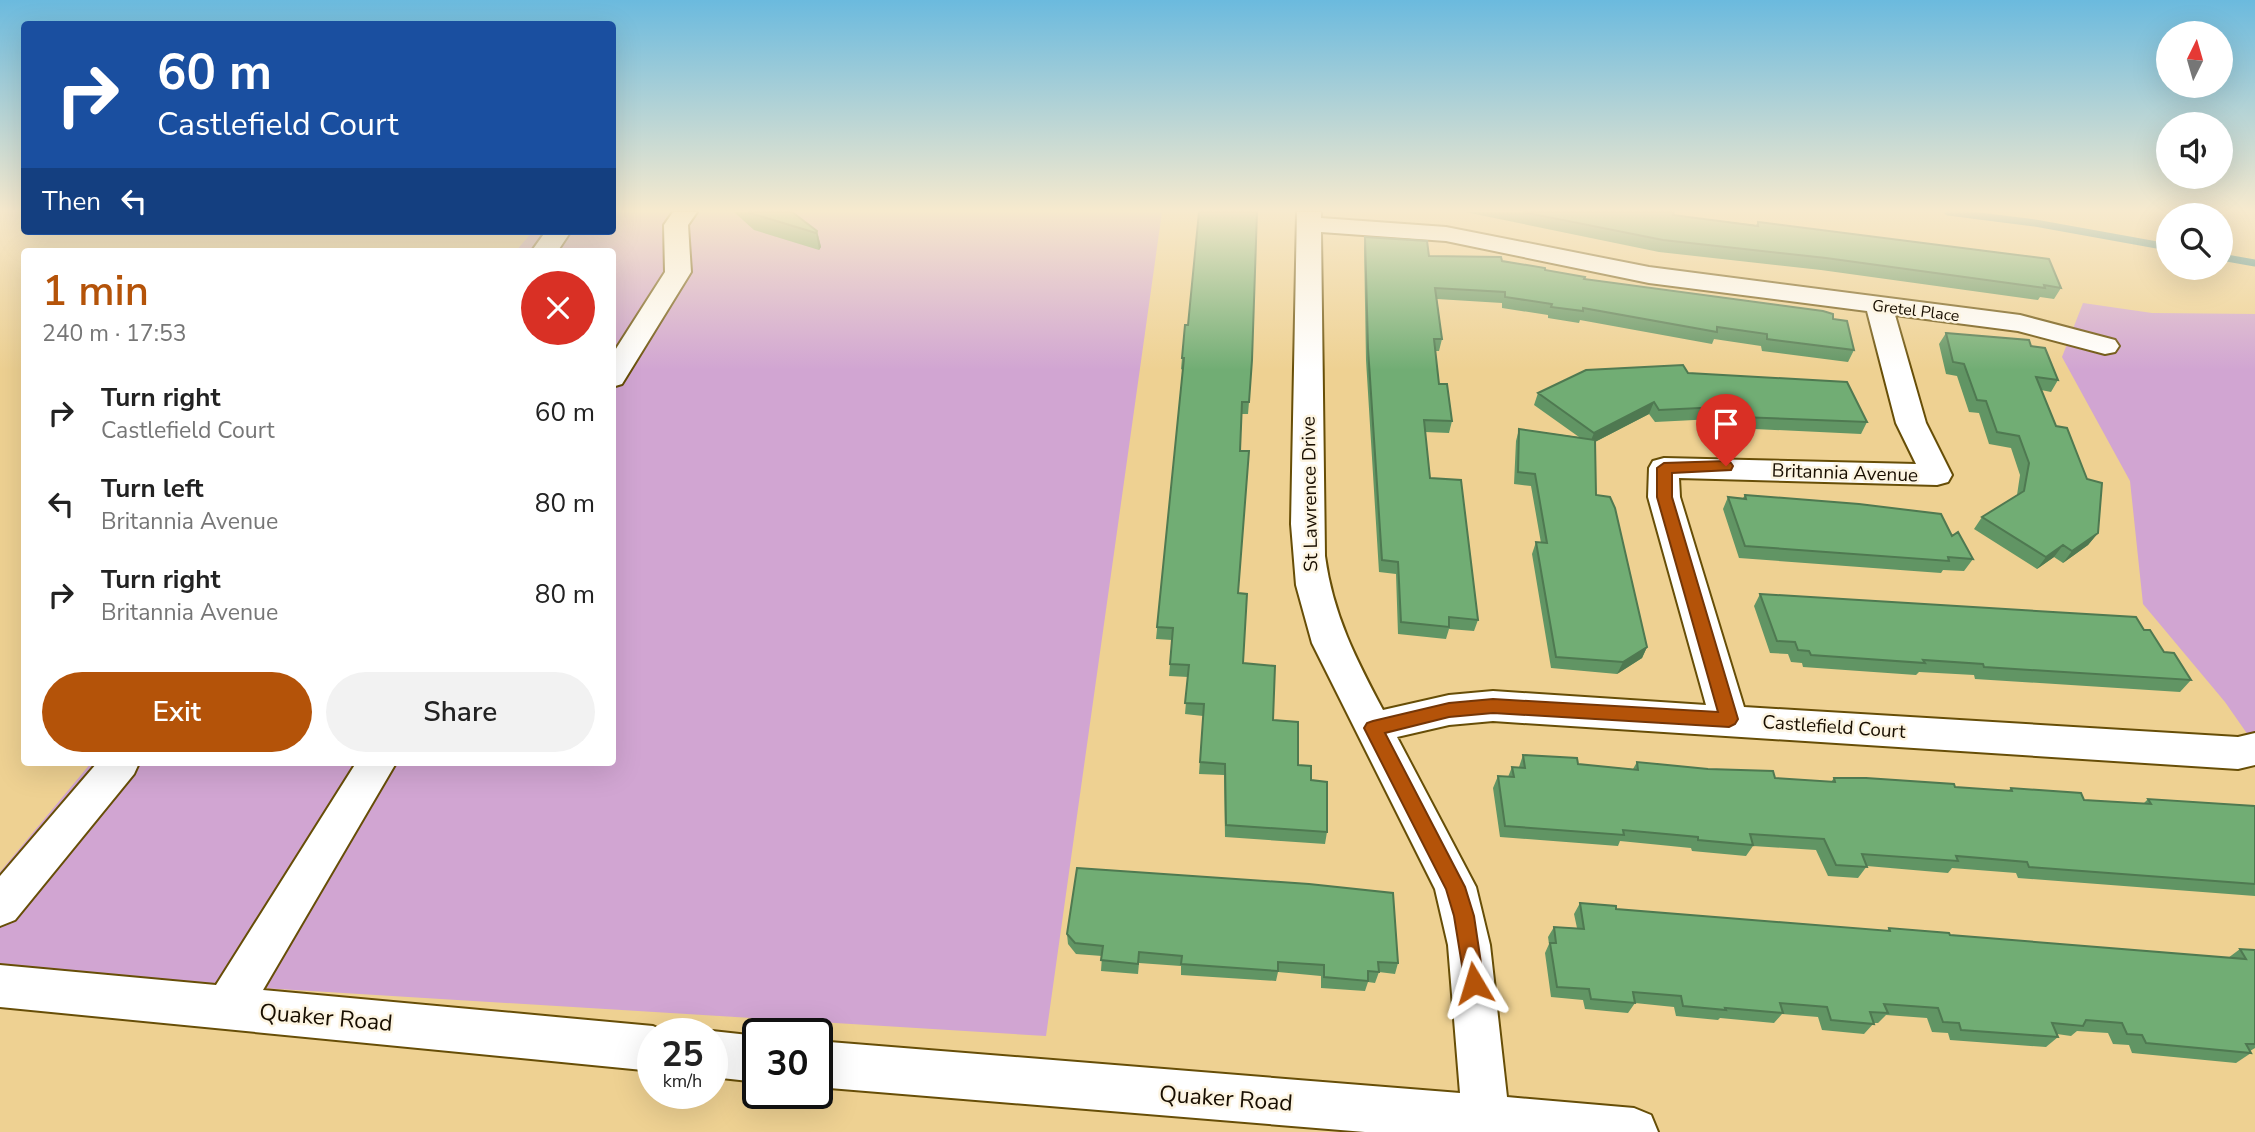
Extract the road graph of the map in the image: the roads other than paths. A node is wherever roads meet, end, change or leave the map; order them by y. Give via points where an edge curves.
1 (678, 265) edge
2 (1309, 265) edge
3 (1599, 265) edge
4 (1879, 305) junction
5 (2105, 346) dead end
6 (616, 372) edge
7 (1729, 719) junction
8 (1373, 728) junction
9 (2255, 749) edge
10 (118, 766) edge
11 (375, 766) edge
12 (0, 907) edge
13 (0, 986) edge
14 (227, 1008) junction
15 (637, 1047) edge
16 (833, 1066) edge
17 (1486, 1125) edge
18 (1634, 1132) edge

1 - 6 street via 678,272
2 - 8 street, St Lawrence Drive via 1308,565 1314,600 1330,643
3 - 4 street, Gretel Place
4 - 5 street, Gretel Place via 2020,323
4 - 7 street, Britannia Avenue via 1911,423 1937,475 1726,466 1664,468 1664,497
7 - 8 street, Castlefield Court via 1493,706 1449,710
7 - 9 street, Castlefield Court via 2238,752
8 - 17 street, St Lawrence Drive via 1455,887 1464,916
10 - 12 street
11 - 14 street
13 - 14 street, Quaker Road
14 - 15 street, Quaker Road
16 - 17 street, Quaker Road
17 - 18 street, Quaker Road

